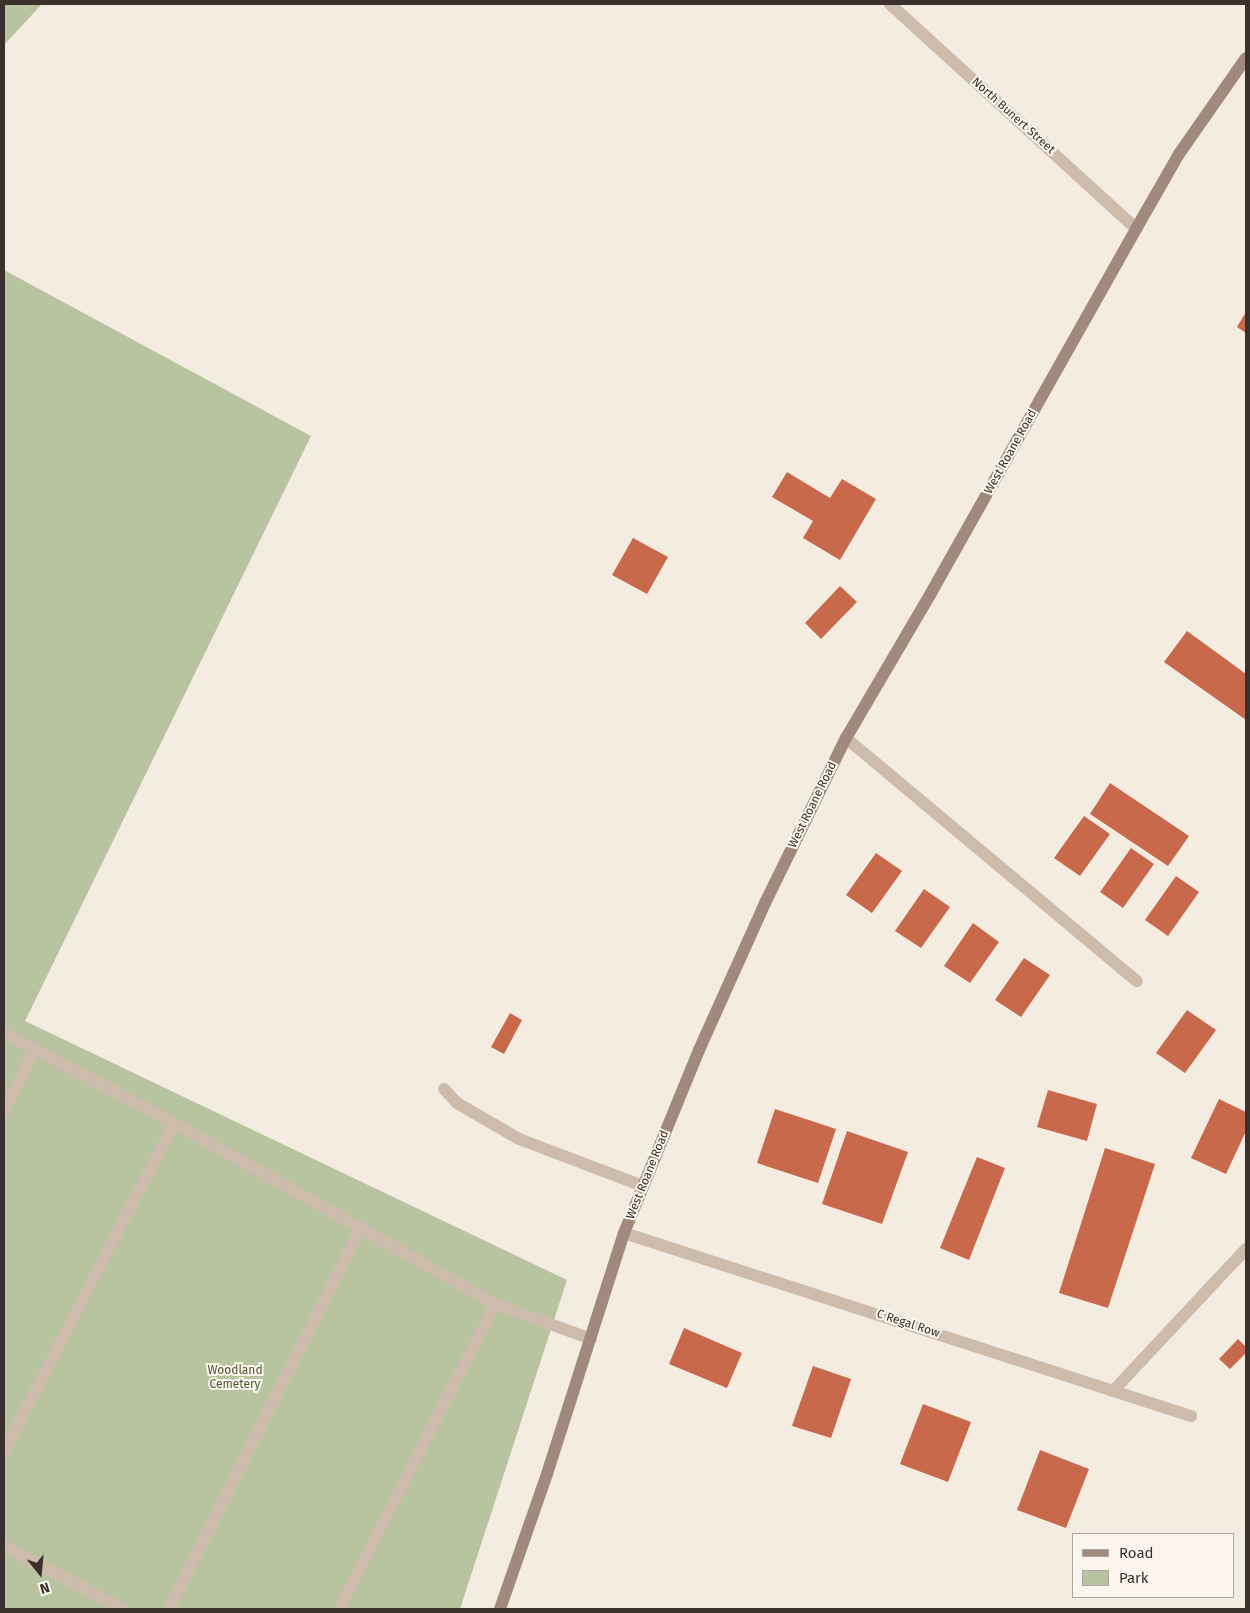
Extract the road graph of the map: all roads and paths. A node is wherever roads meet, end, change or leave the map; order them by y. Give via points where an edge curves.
1 (890, 4) edge
2 (1246, 58) edge
3 (1136, 229) junction
4 (846, 738) junction
5 (1136, 981) dead end
6 (4, 1033) edge
7 (35, 1049) junction
8 (444, 1089) dead end
9 (4, 1111) edge
10 (174, 1123) junction
11 (643, 1186) junction
12 (361, 1227) junction
13 (624, 1232) junction
14 (1246, 1249) edge
15 (494, 1304) junction
16 (591, 1339) junction
17 (1113, 1391) junction
18 (1191, 1416) dead end
19 (4, 1451) edge
20 (4, 1546) edge
21 (123, 1609) edge
22 (169, 1609) edge
23 (339, 1609) edge
24 (500, 1609) edge

1 - 3 street, North Bunert Street
2 - 3 street, West Roane Road via 1179,154
3 - 4 street, West Roane Road via 931,594
4 - 5 street
4 - 11 street, West Roane Road via 765,903
6 - 7 street
7 - 9 street
7 - 10 street
8 - 11 street via 457,1102 518,1139
10 - 12 street
10 - 19 street
11 - 13 street, West Roane Road
12 - 15 street
12 - 22 street
13 - 16 street, West Roane Road
13 - 17 street, C Regal Row
14 - 17 street
15 - 16 street
15 - 23 street
16 - 24 street, West Roane Road
17 - 18 street, C Regal Row
20 - 21 street

